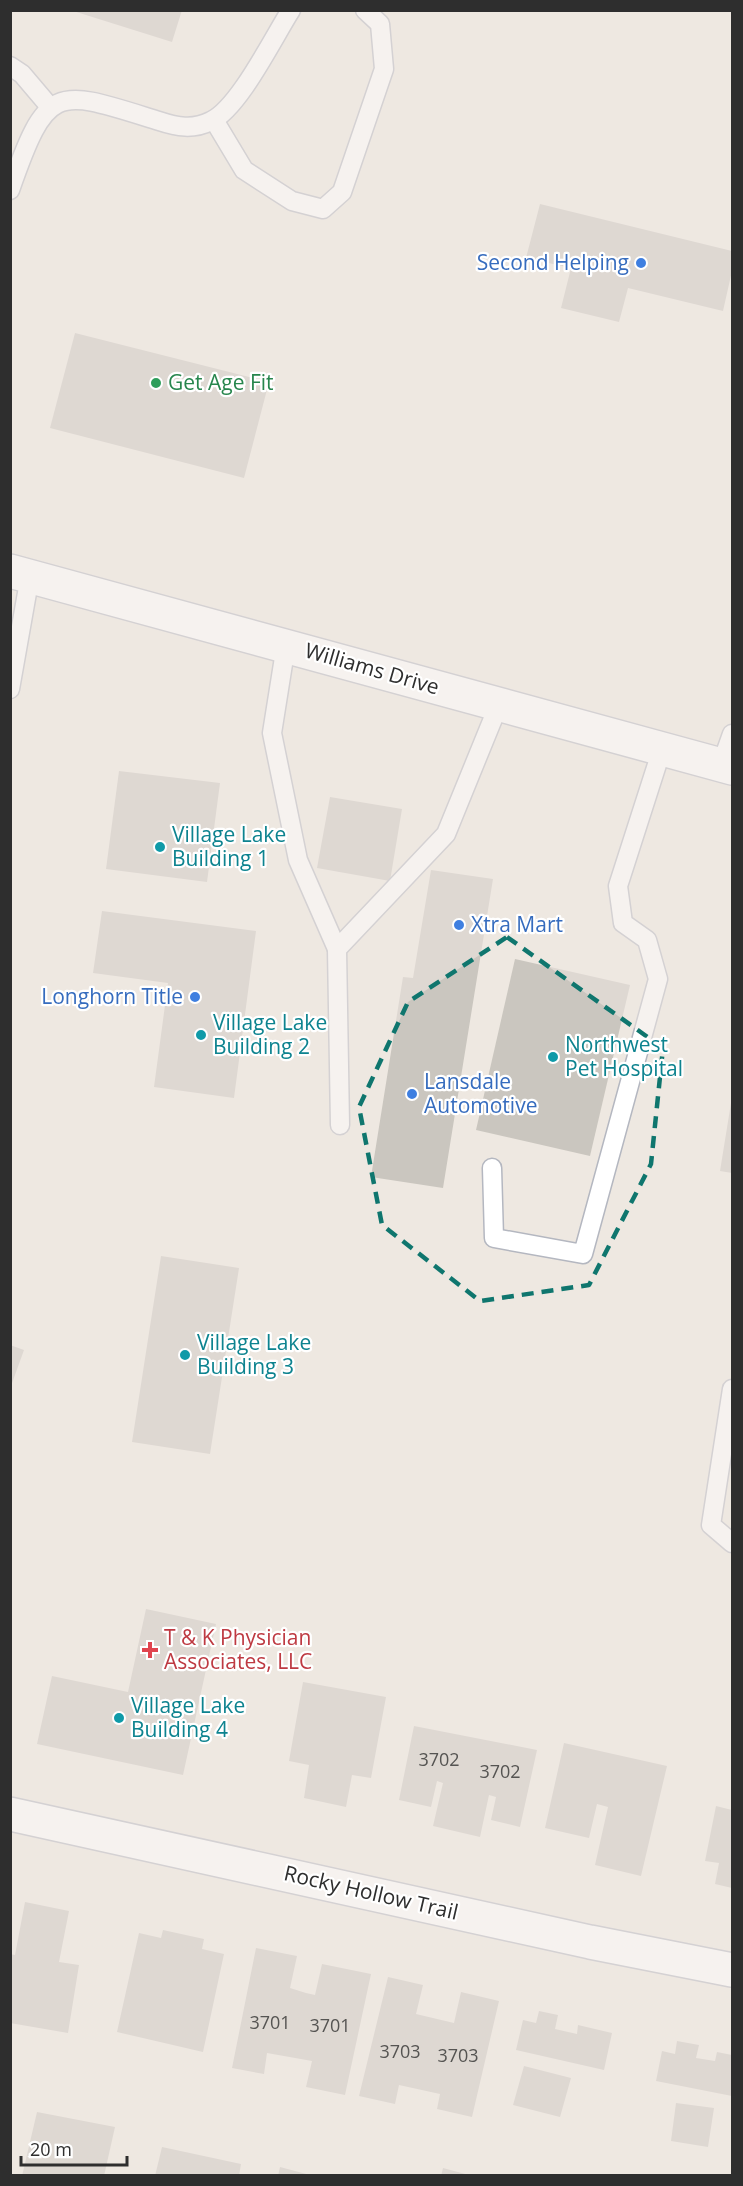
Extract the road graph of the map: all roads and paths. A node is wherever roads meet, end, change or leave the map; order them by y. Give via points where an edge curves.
1 (291, 10) edge
2 (365, 10) edge
3 (10, 66) edge
4 (50, 107) junction
5 (214, 120) junction
6 (10, 190) edge
7 (20, 573) edge
8 (286, 645) junction
9 (10, 688) edge
10 (499, 704) junction
11 (732, 734) edge
12 (662, 749) junction
13 (727, 766) edge
14 (337, 949) junction
15 (340, 1125) dead end
16 (492, 1168) dead end
17 (732, 1389) edge
18 (732, 1543) edge
19 (10, 1814) edge
20 (732, 1970) edge

1 - 5 lane via 241,92
2 - 5 lane via 380,24 384,69 342,192 323,209 291,201 244,171
3 - 4 lane via 22,74
4 - 5 lane via 60,100 76,98 177,127 197,127
4 - 6 lane via 33,130
7 - 8 street, Williams Drive
7 - 9 lane
8 - 10 street, Williams Drive
8 - 14 lane via 272,733 298,860
10 - 12 street, Williams Drive
10 - 14 lane via 446,834
11 - 13 lane
12 - 13 street, Williams Drive
12 - 16 lane via 618,886 623,923 647,940 658,979 583,1254 494,1238
14 - 15 lane
17 - 18 lane via 711,1525
19 - 20 street, Rocky Hollow Trail

